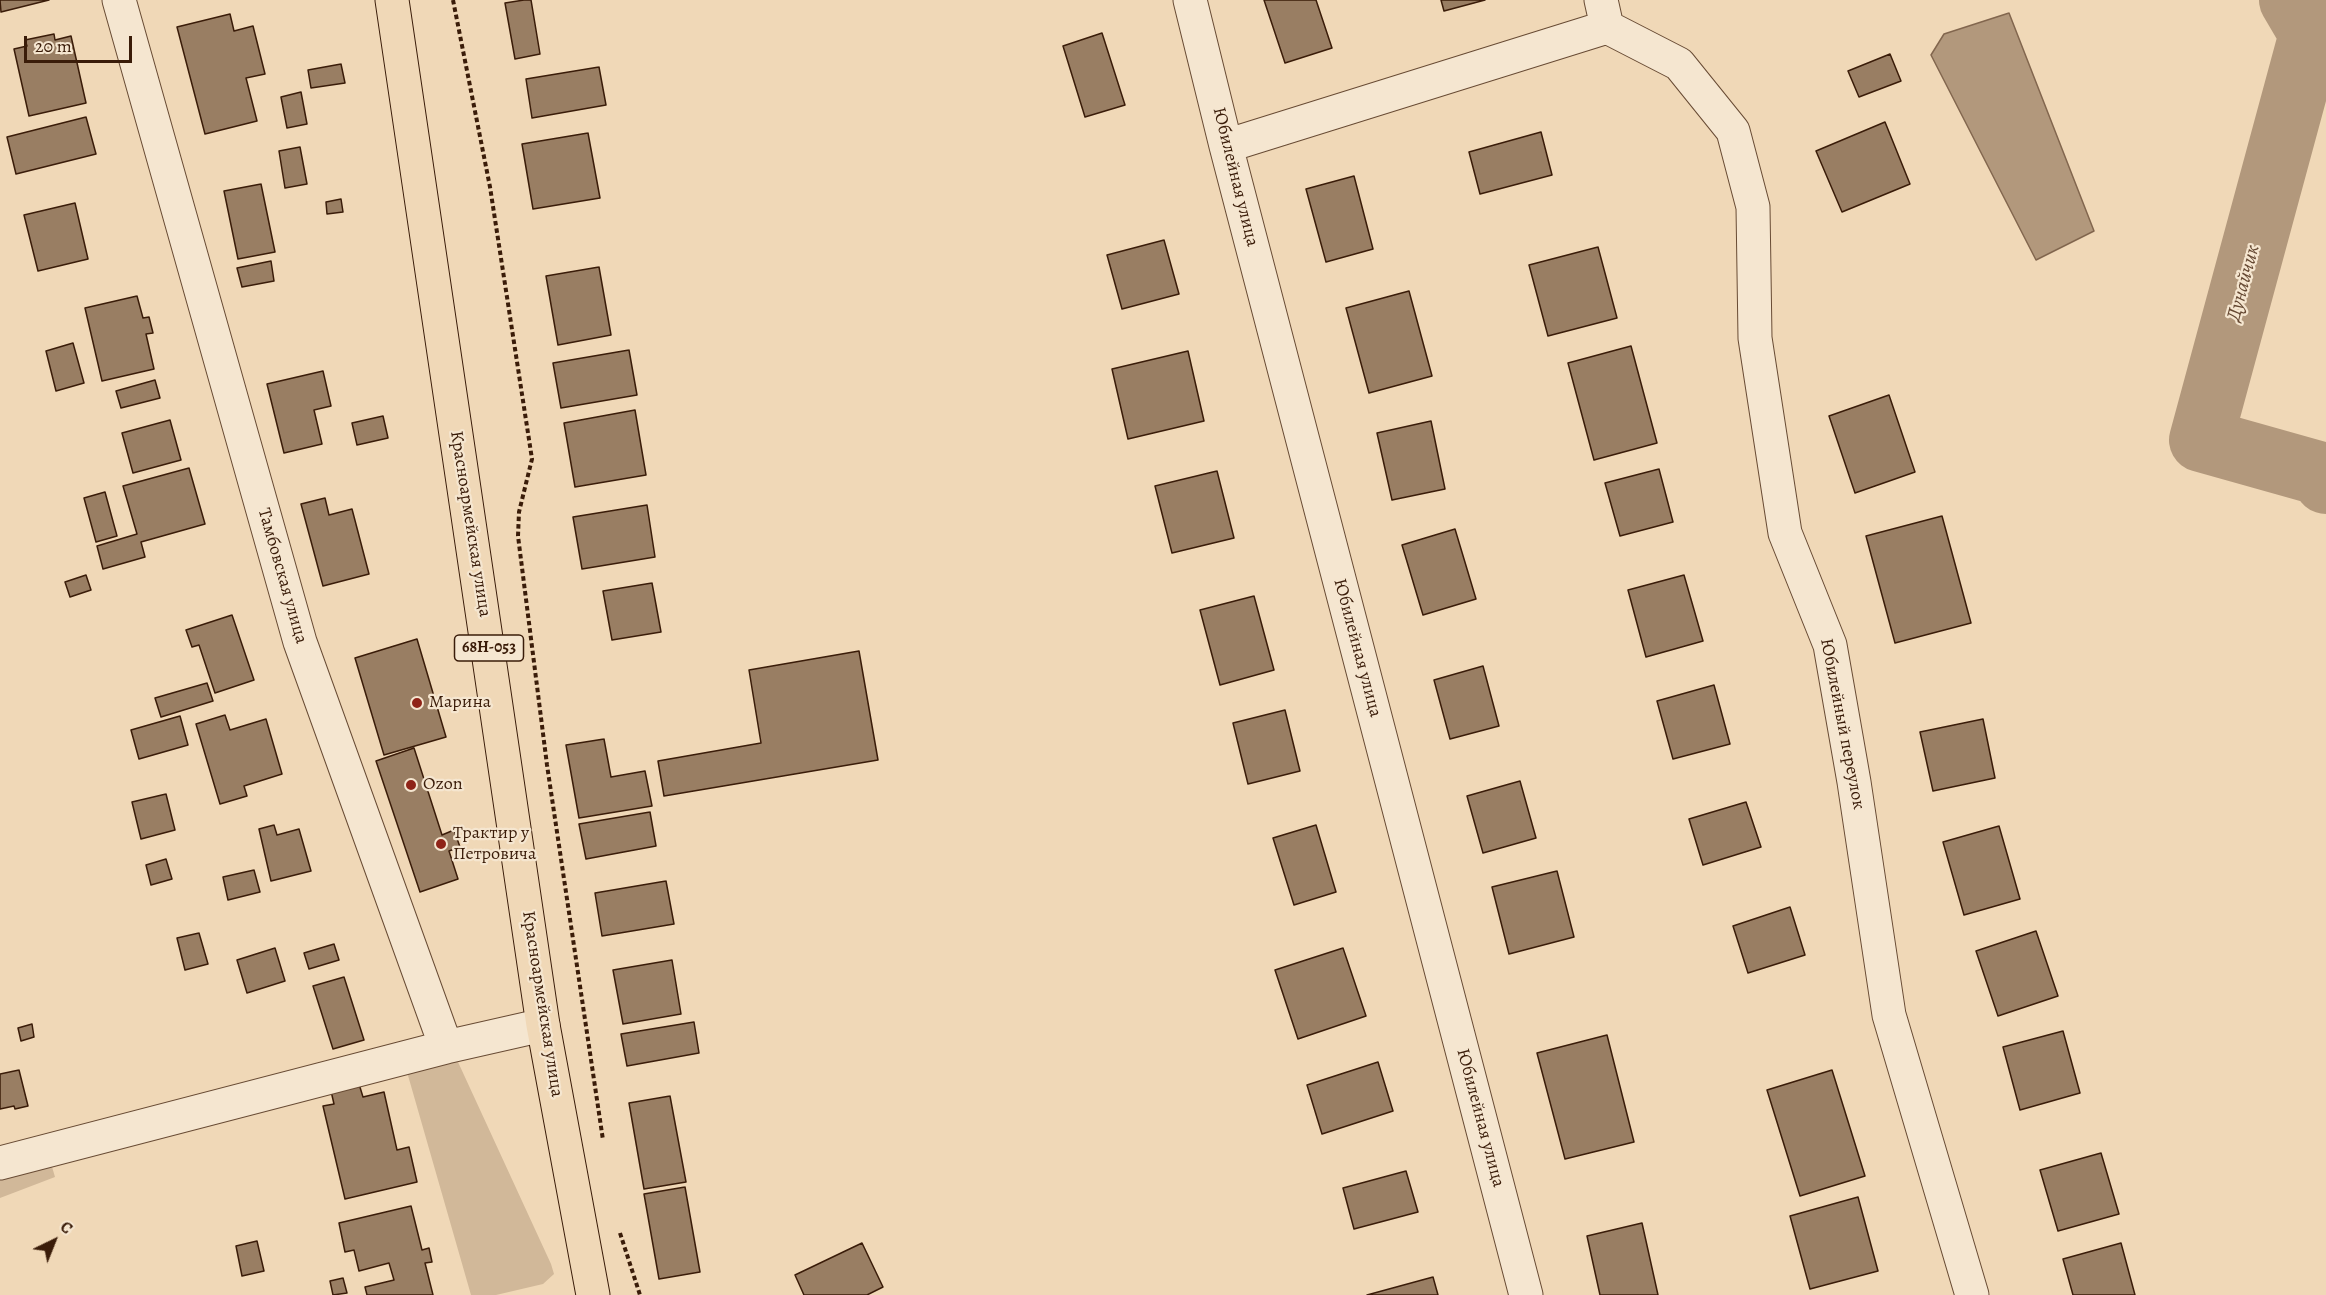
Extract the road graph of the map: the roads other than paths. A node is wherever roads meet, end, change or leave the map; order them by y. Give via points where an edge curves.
1 (119, 0) edge
2 (392, 0) edge
3 (1190, 0) edge
4 (1604, 13) edge
5 (1226, 146) junction
6 (543, 1025) junction
7 (446, 1047) junction
8 (0, 1163) edge
9 (593, 1295) edge
10 (1526, 1295) edge
11 (1972, 1295) edge

1 - 7 street, Тамбовская улица via 300,642
2 - 6 main road, Красноармейская улица / 68Н-053
3 - 5 street, Юбилейная улица
4 - 5 street
4 - 11 street, Юбилейный переулок via 1679,64 1733,131 1753,207 1755,339 1785,533 1830,645 1889,1015
5 - 10 street, Юбилейная улица
6 - 7 street
6 - 9 main road, Красноармейская улица / 68Н-053
7 - 8 street

